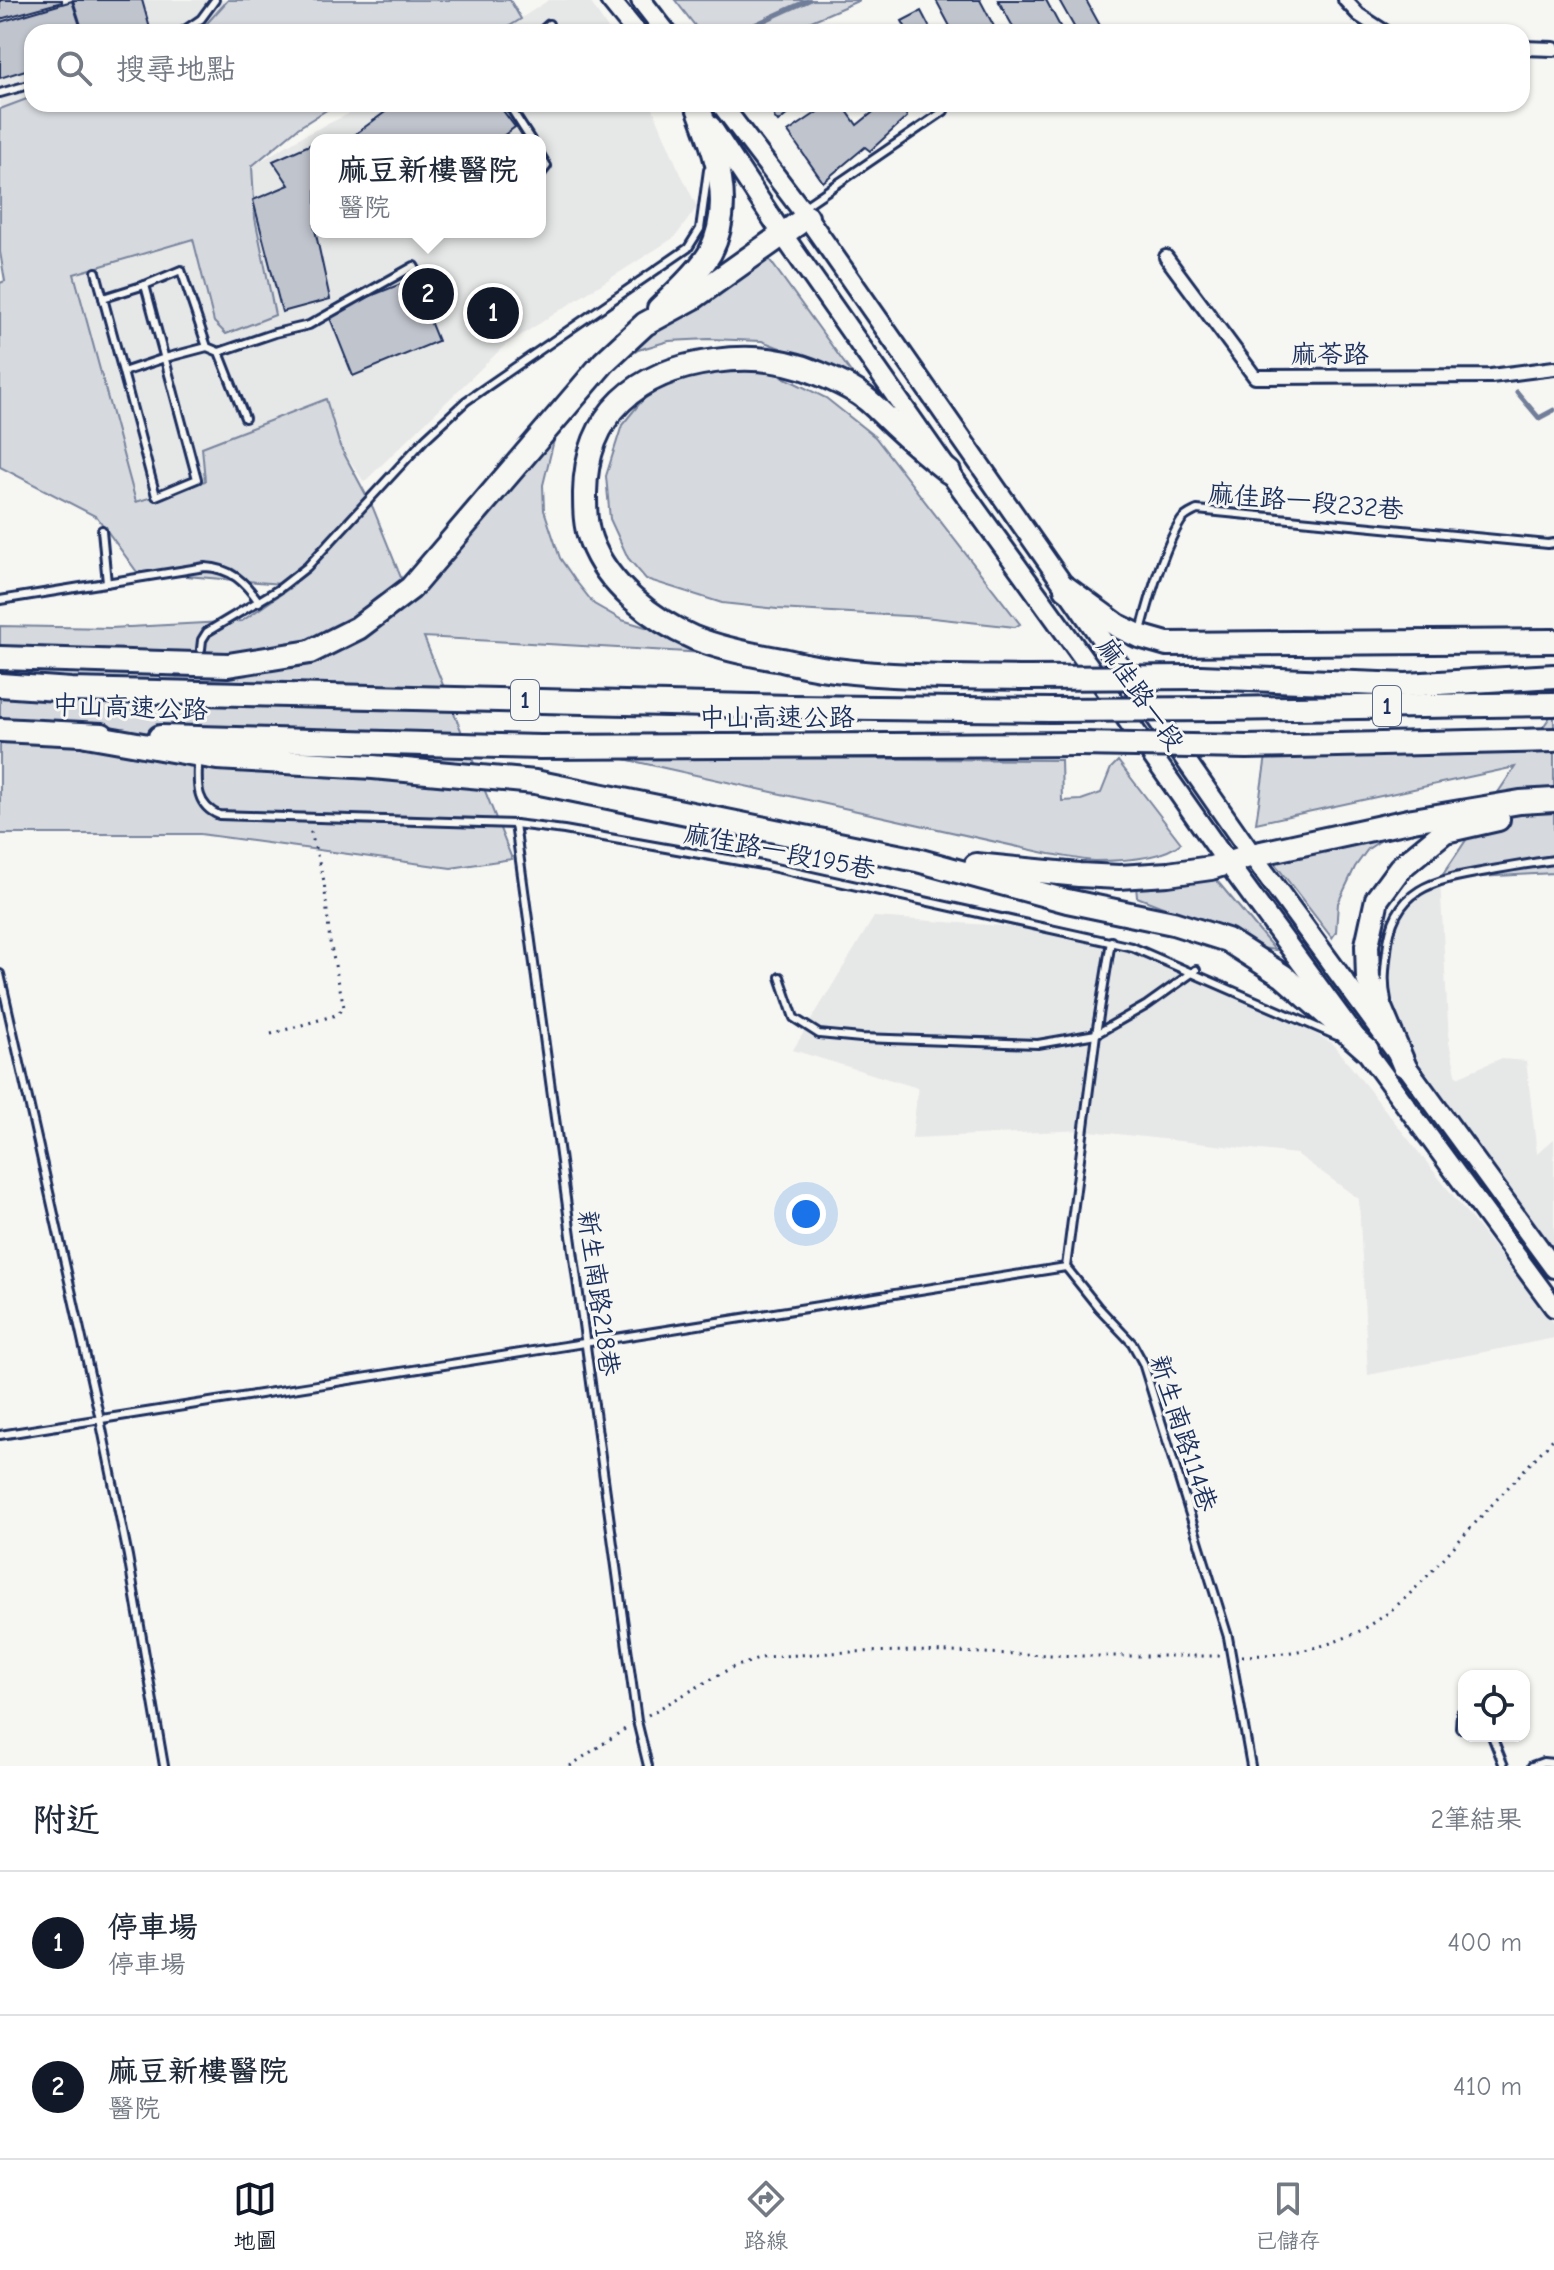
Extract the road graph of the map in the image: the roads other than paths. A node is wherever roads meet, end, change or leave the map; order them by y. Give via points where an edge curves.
1 (215, 0) edge
2 (610, 0) edge
3 (641, 0) edge
4 (1345, 0) edge
5 (194, 24) edge
6 (630, 24) edge
7 (660, 24) edge
8 (1373, 24) edge
9 (1530, 48) edge
10 (1554, 49) edge
11 (24, 86) edge
12 (0, 93) edge
13 (513, 112) edge
14 (705, 112) edge
15 (706, 112) edge
16 (709, 112) edge
17 (711, 112) edge
18 (943, 112) edge
19 (527, 134) edge
20 (803, 213) junction
21 (783, 235) junction
22 (1166, 257) dead end
23 (96, 272) dead end
24 (145, 285) junction
25 (431, 297) dead end
26 (103, 298) junction
27 (645, 324) junction
28 (207, 347) junction
29 (219, 352) junction
30 (165, 358) junction
31 (1554, 368) edge
32 (123, 372) junction
33 (245, 418) dead end
34 (949, 472) junction
35 (102, 530) dead end
36 (1554, 543) edge
37 (107, 583) junction
38 (1066, 588) junction
39 (0, 600) edge
40 (259, 602) junction
41 (1139, 636) junction
42 (1554, 641) edge
43 (201, 649) dead end
44 (0, 658) edge
45 (1554, 676) edge
46 (0, 685) edge
47 (1554, 704) edge
48 (0, 730) edge
49 (86, 735) junction
50 (1554, 740) edge
51 (198, 766) dead end
52 (1554, 800) edge
53 (1554, 806) edge
54 (515, 824) junction
55 (1252, 855) junction
56 (917, 860) junction
57 (1554, 860) edge
58 (1227, 862) junction
59 (1111, 941) junction
60 (1196, 970) dead end
61 (0, 974) edge
62 (780, 977) dead end
63 (1096, 1034) junction
64 (1367, 1050) junction
65 (1404, 1065) junction
66 (1066, 1267) junction
67 (1554, 1268) edge
68 (1554, 1307) edge
69 (586, 1343) junction
70 (100, 1419) junction
71 (0, 1435) edge
72 (1494, 1742) edge
73 (1554, 1763) edge
74 (164, 1766) edge
75 (648, 1766) edge
76 (1251, 1766) edge
77 (1504, 1766) edge
78 (1532, 1766) edge

1 - 5 lane
2 - 6 main road
3 - 7 main road
4 - 8 street
9 - 10 street
11 - 12 lane
13 - 19 lane
14 - 40 lane via 709,164 700,229 688,248 466,401 307,567
15 - 27 highway via 721,178 720,222 709,255
16 - 21 main road, 麻佳路一段
17 - 20 main road, 麻佳路一段
18 - 20 lane
20 - 21 highway
20 - 38 main road, 麻佳路一段
21 - 27 highway via 693,298
21 - 34 main road, 麻佳路一段
22 - 31 street, 麻苓路 via 1255,377 1491,376
23 - 26 lane
24 - 26 lane
24 - 28 lane via 181,270
24 - 30 lane
25 - 29 lane via 414,266 309,325
26 - 32 lane
27 - 44 highway via 594,373 411,588 358,628 310,652 228,665
28 - 29 lane
28 - 30 lane
29 - 33 lane
30 - 32 lane
30 - 32 lane via 197,479 156,496
34 - 45 highway, bridge via 860,394 782,361 736,358 688,364 654,377 614,408 597,433 585,469 585,511 603,566 657,617 693,637 749,654 835,670 1406,685
34 - 58 main road, 麻佳路一段
35 - 37 lane
36 - 41 lane, 麻佳路一段232巷 via 1197,510 1183,517 1174,534
37 - 39 lane
37 - 40 lane via 214,567 241,579
38 - 41 highway
38 - 55 main road, 麻佳路一段
40 - 43 lane via 207,632
41 - 42 highway via 1167,644
46 - 47 highway, 中山高速公路 / 1, bridge via 790,707 1050,710
48 - 49 highway, 中山高速公路 / 1
49 - 50 highway, 中山高速公路 / 1, bridge via 540,747 1247,747
49 - 56 highway via 217,758 535,782
51 - 54 lane, 麻佳路一段195巷 via 201,799 219,815
52 - 55 highway via 1413,820
53 - 65 highway via 1445,831 1400,868 1377,899 1367,945 1368,979
54 - 59 lane, 麻佳路一段195巷 via 762,865
54 - 69 lane, 新生南路218巷
55 - 58 highway
55 - 65 main road, 麻佳路一段
56 - 58 highway via 1119,877
56 - 64 highway via 1227,940 1283,976
57 - 65 lane via 1445,878 1403,904 1388,936 1384,984
58 - 64 main road, 麻佳路一段
59 - 63 lane
59 - 64 lane, 麻佳路一段195巷 via 1152,954
60 - 63 lane
61 - 70 lane
62 - 63 lane via 794,1018 819,1034 1038,1044
63 - 66 lane
64 - 68 main road, 麻佳路一段
65 - 67 main road, 麻佳路一段
66 - 69 lane
66 - 76 lane, 新生南路114巷 via 1143,1363 1228,1637
69 - 70 lane
69 - 75 lane, 新生南路218巷 via 637,1721
70 - 71 lane
70 - 74 lane
72 - 77 lane
73 - 78 lane

